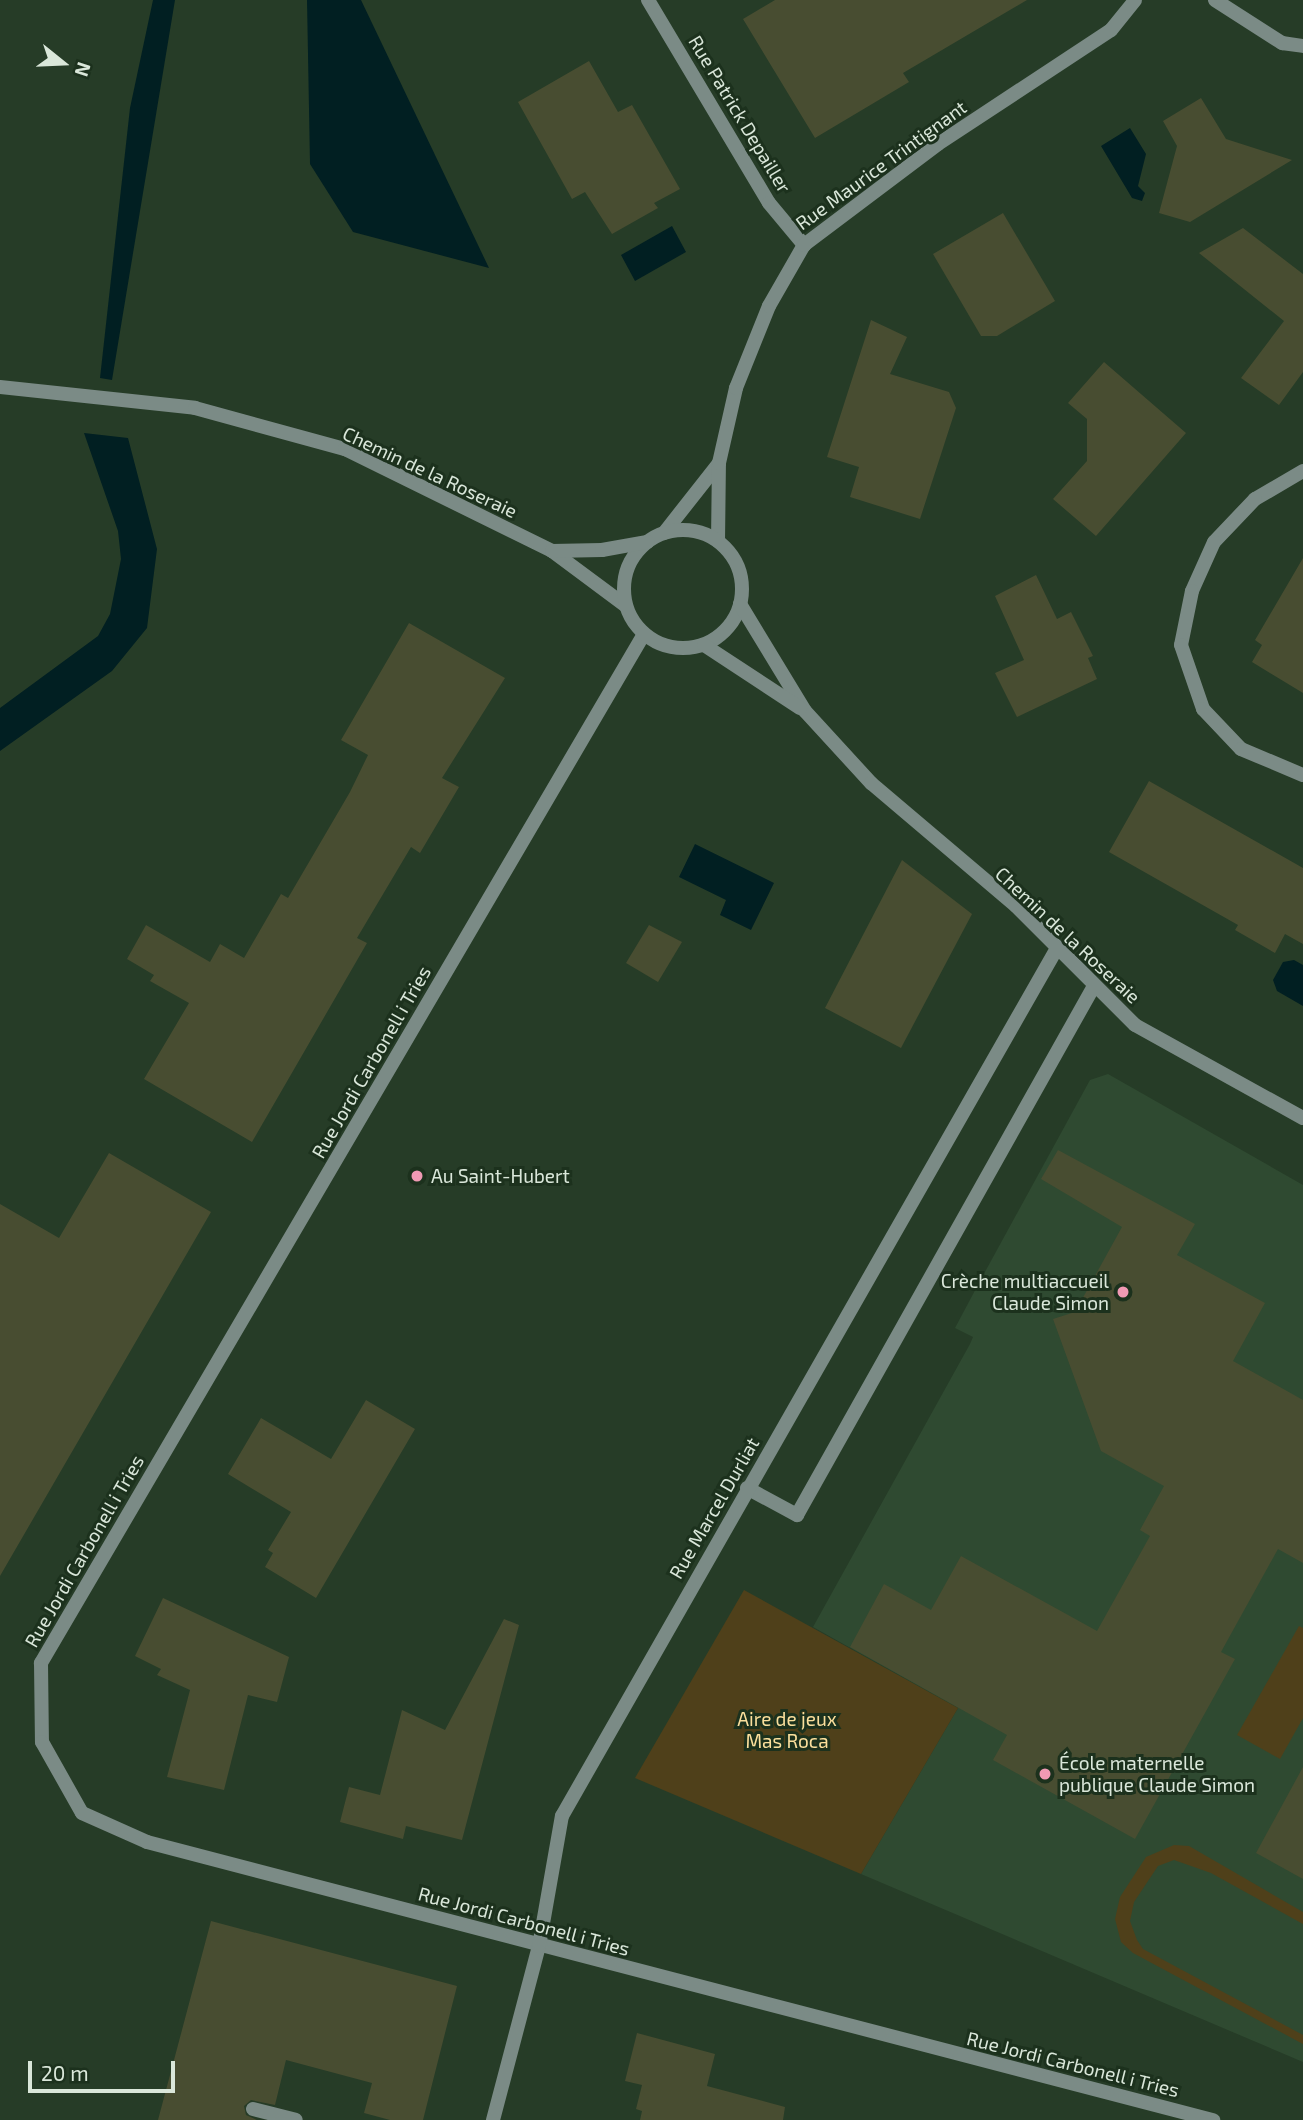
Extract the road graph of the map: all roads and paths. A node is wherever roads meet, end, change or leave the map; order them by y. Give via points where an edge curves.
1 (648, 0) edge
2 (1135, 0) edge
3 (1215, 0) edge
4 (1303, 46) edge
5 (804, 245) junction
6 (0, 387) edge
7 (719, 463) junction
8 (1303, 471) edge
9 (664, 533) junction
10 (718, 541) junction
11 (647, 542) junction
12 (552, 551) junction
13 (740, 604) junction
14 (625, 606) junction
15 (644, 634) junction
16 (704, 645) junction
17 (805, 711) junction
18 (1303, 775) edge
19 (1056, 950) junction
20 (1094, 986) junction
21 (1303, 1118) edge
22 (747, 1488) junction
23 (539, 1946) junction
24 (253, 2109) dead end
25 (296, 2120) edge
26 (493, 2120) edge
27 (1213, 2120) edge

1 - 5 street, Rue Patrick Depailler via 769,203
2 - 5 street, Rue Maurice Trintignant via 1111,30 938,144
3 - 4 street via 1282,43
5 - 7 street, Rue Maurice Trintignant via 769,306 736,388
6 - 12 street, Chemin de la Roseraie via 195,408 345,449
7 - 9 street, Rue Maurice Trintignant
7 - 10 street, Rue Maurice Trintignant
8 - 18 street via 1255,499 1214,542 1192,591 1181,645 1203,709 1241,749
9 - 10 street via 682,530
9 - 11 street
10 - 13 street via 738,569
11 - 12 street, Chemin de la Roseraie via 602,550
11 - 14 street via 626,570
12 - 14 street, Chemin de la Roseraie
13 - 16 street via 720,636
13 - 17 street, Chemin de la Roseraie
14 - 15 street
15 - 16 street via 673,648
15 - 23 street, Rue Jordi Carbonell i Tries via 41,1663 42,1742 82,1813 147,1842
16 - 17 street, Chemin de la Roseraie
17 - 19 street, Chemin de la Roseraie via 871,783 1016,906
19 - 20 street, Chemin de la Roseraie
19 - 22 street, Rue Marcel Durliat
20 - 21 street, Chemin de la Roseraie via 1135,1025
20 - 22 street via 797,1515
22 - 23 street, Rue Marcel Durliat via 562,1816
23 - 26 street, Rue Marcel Durliat
23 - 27 street, Rue Jordi Carbonell i Tries
24 - 25 street

